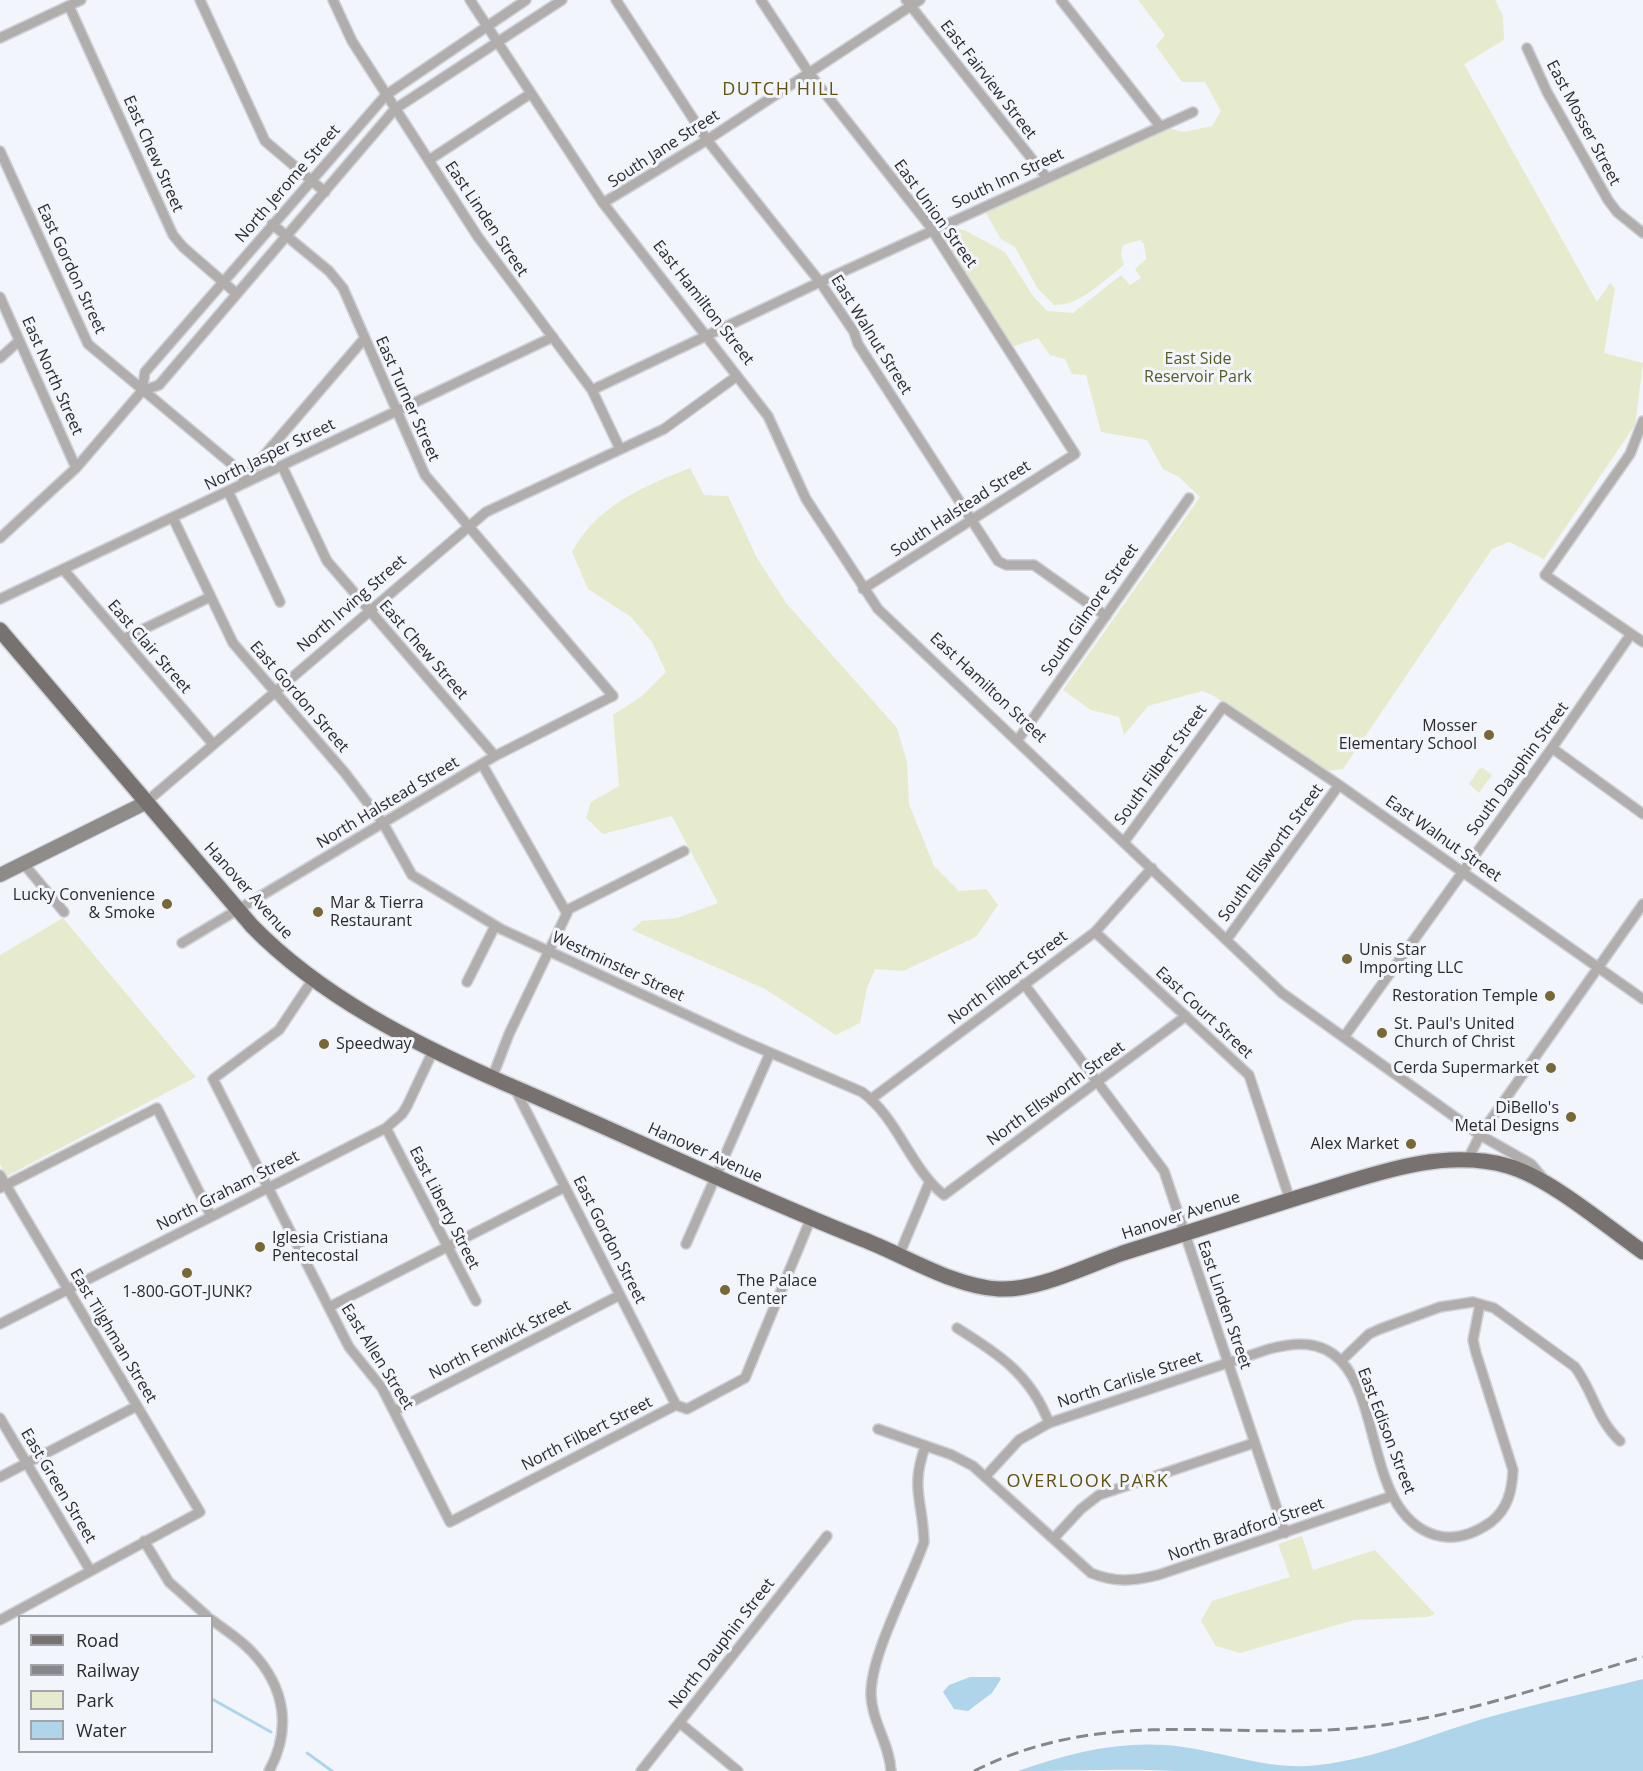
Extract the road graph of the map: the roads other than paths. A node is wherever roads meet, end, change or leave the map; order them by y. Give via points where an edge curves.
1 (81, 0) edge
2 (200, 0) edge
3 (333, 0) edge
4 (470, 0) edge
5 (526, 0) edge
6 (562, 0) edge
7 (616, 0) edge
8 (761, 0) edge
9 (920, 0) edge
10 (1061, 0) edge
11 (909, 3) edge
12 (69, 6) junction
13 (487, 26) junction
14 (0, 38) edge
15 (497, 42) junction
16 (1527, 48) dead end
17 (809, 73) junction
18 (530, 94) junction
19 (386, 95) junction
20 (395, 109) junction
21 (1193, 112) dead end
22 (1160, 126) junction
23 (707, 140) junction
24 (0, 151) edge
25 (429, 160) junction
26 (1047, 178) junction
27 (310, 180) junction
28 (325, 192) junction
29 (603, 203) junction
30 (272, 224) junction
31 (932, 230) junction
32 (1643, 233) edge
33 (287, 236) junction
34 (223, 282) junction
35 (820, 282) junction
36 (237, 294) junction
37 (0, 297) edge
38 (706, 336) junction
39 (553, 337) junction
40 (364, 339) junction
41 (19, 341) junction
42 (0, 358) edge
43 (737, 376) junction
44 (592, 390) junction
45 (142, 391) junction
46 (396, 412) junction
47 (1643, 421) edge
48 (620, 449) junction
49 (1075, 454) joint
50 (282, 466) junction
51 (76, 468) junction
52 (246, 476) junction
53 (232, 490) junction
54 (1189, 498) dead end
55 (173, 518) junction
56 (970, 520) junction
57 (468, 526) junction
58 (0, 538) edge
59 (63, 569) junction
60 (863, 589) junction
61 (210, 597) junction
62 (0, 599) edge
63 (280, 602) dead end
64 (370, 610) junction
65 (1106, 616) junction
66 (0, 631) edge
67 (1631, 634) junction
68 (123, 639) junction
69 (1643, 642) edge
70 (274, 692) junction
71 (614, 696) joint
72 (1223, 707) joint
73 (1017, 741) junction
74 (213, 744) junction
75 (1552, 748) junction
76 (495, 756) junction
77 (482, 764) junction
78 (1340, 785) junction
79 (146, 803) junction
80 (1643, 814) edge
81 (383, 823) junction
82 (1124, 842) junction
83 (684, 851) dead end
84 (23, 863) junction
85 (1152, 868) junction
86 (1463, 871) junction
87 (0, 875) edge
88 (1643, 904) edge
89 (238, 909) junction
90 (64, 912) dead end
91 (567, 912) junction
92 (495, 926) junction
93 (1095, 932) junction
94 (1227, 939) junction
95 (182, 943) dead end
96 (548, 951) junction
97 (1599, 968) junction
98 (313, 979) junction
99 (467, 982) dead end
100 (1024, 984) junction
101 (1643, 999) edge
102 (1186, 1016) junction
103 (1344, 1037) junction
104 (434, 1049) junction
105 (770, 1053) junction
106 (492, 1078) junction
107 (1097, 1082) junction
108 (514, 1088) junction
109 (870, 1099) junction
110 (386, 1128) junction
111 (1479, 1135) junction
112 (1468, 1160) junction
113 (0, 1175) edge
114 (716, 1178) junction
115 (929, 1184) junction
116 (1549, 1186) junction
117 (3, 1187) edge
118 (565, 1187) junction
119 (267, 1188) junction
120 (1290, 1200) junction
121 (211, 1216) junction
122 (811, 1218) junction
123 (1184, 1234) junction
124 (686, 1244) dead end
125 (447, 1247) junction
126 (1643, 1252) edge
127 (900, 1254) junction
128 (68, 1289) junction
129 (620, 1295) junction
130 (476, 1301) dead end
131 (1480, 1304) junction
132 (329, 1307) junction
133 (0, 1324) edge
134 (957, 1328) dead end
135 (1301, 1344) joint
136 (1341, 1361) junction
137 (1228, 1363) junction
138 (676, 1405) junction
139 (137, 1406) junction
140 (394, 1411) junction
141 (0, 1418) edge
142 (1049, 1423) junction
143 (878, 1429) dead end
144 (1620, 1441) dead end
145 (1254, 1443) junction
146 (925, 1447) junction
147 (26, 1462) junction
148 (0, 1477) edge
149 (985, 1477) junction
150 (1392, 1496) junction
151 (450, 1522) joint
152 (1285, 1533) junction
153 (827, 1536) dead end
154 (1054, 1538) junction
155 (144, 1541) junction
156 (90, 1570) junction
157 (205, 1615) edge
158 (0, 1620) edge
159 (213, 1621) edge
160 (680, 1723) junction
161 (271, 1767) edge
162 (641, 1771) edge
163 (738, 1771) edge
164 (891, 1771) edge

1 - 12 street
2 - 27 street via 260,134
3 - 19 street, East Linden Street
4 - 13 street, East Hamilton Street
5 - 13 street, North Jerome Street
6 - 15 street, North Jerome Street
7 - 23 street, East Walnut Street
8 - 17 street, East Union Street
9 - 11 street, South Jane Street
10 - 22 street
11 - 17 street, South Jane Street
11 - 26 street, East Fairview Street
12 - 14 street
12 - 34 street, East Chew Street via 173,235
13 - 15 street, East Hamilton Street
13 - 19 street, North Jerome Street
15 - 18 street, East Hamilton Street
15 - 20 street, North Jerome Street
16 - 32 street, East Mosser Street via 1547,92 1608,200
17 - 23 street, South Jane Street
17 - 31 street, East Union Street
18 - 25 street
18 - 29 street, East Hamilton Street
19 - 20 street, East Linden Street
19 - 27 street, North Jerome Street
20 - 25 street, East Linden Street
20 - 28 street, North Jerome Street
21 - 22 street, South Inn Street
22 - 26 street, South Inn Street
23 - 29 street, South Jane Street
23 - 35 street, East Walnut Street
24 - 45 street, East Gordon Street via 88,344
25 - 39 street, East Linden Street via 500,269
26 - 31 street, South Inn Street
27 - 28 street
27 - 30 street, North Jerome Street
28 - 33 street, North Jerome Street
29 - 38 street, East Hamilton Street
30 - 33 street, East Turner Street
30 - 34 street, North Jerome Street
31 - 35 street, South Inn Street
31 - 49 street, East Union Street
33 - 36 street, North Jerome Street
33 - 40 street, East Turner Street via 343,288
34 - 36 street, East Chew Street
34 - 45 street, North Jerome Street via 145,372
35 - 38 street, South Inn Street
35 - 56 street, East Walnut Street
36 - 45 street, North Jerome Street via 159,385
37 - 41 street, East North Street
38 - 43 street, East Hamilton Street
38 - 44 street, South Inn Street
39 - 44 street, East Linden Street
39 - 46 street, North Jasper Street
40 - 46 street, East Turner Street
40 - 52 street
41 - 42 street
41 - 51 street, East North Street
43 - 48 street, North Irving Street via 684,417
43 - 60 street, East Hamilton Street via 775,427 806,499
44 - 48 street, East Linden Street
45 - 51 street, North Jerome Street
45 - 52 street, East Gordon Street
46 - 50 street, North Jasper Street
46 - 57 street, East Turner Street via 425,475
47 - 67 street via 1630,454 1545,575
48 - 57 street, North Irving Street via 486,512
49 - 56 street, South Halstead Street
50 - 53 street, North Jasper Street
50 - 64 street, East Chew Street via 327,561
51 - 58 street, North Jerome Street
52 - 53 street
53 - 55 street, North Jasper Street
53 - 63 street
54 - 65 street, South Gilmore Street
55 - 59 street, North Jasper Street
55 - 61 street, East Gordon Street
56 - 60 street, South Halstead Street
56 - 65 street, East Walnut Street via 1002,564 1034,565
57 - 64 street, North Irving Street
57 - 71 street, East Turner Street
59 - 62 street, North Jasper Street
59 - 68 street, East Clair Street
60 - 73 street, East Hamilton Street via 878,609
61 - 68 street
61 - 70 street, East Gordon Street via 233,644
64 - 70 street, North Irving Street
64 - 76 street, East Chew Street
65 - 73 street, South Gilmore Street
66 - 79 main road, Hanover Avenue
67 - 69 street
67 - 75 street, South Dauphin Street
68 - 74 street, East Clair Street
70 - 74 street, North Irving Street
70 - 81 street, East Gordon Street
71 - 76 street, North Halstead Street
72 - 78 street, East Walnut Street
72 - 82 street, South Filbert Street
73 - 82 street, East Hamilton Street
74 - 79 street, North Irving Street
75 - 80 street
75 - 86 street, South Dauphin Street
76 - 77 street, North Halstead Street
77 - 81 street, North Halstead Street
77 - 91 street
78 - 86 street, East Walnut Street
78 - 94 street, South Ellsworth Street
79 - 84 main road, North Irving Street
79 - 89 main road, Hanover Avenue
81 - 89 street, North Halstead Street
81 - 92 street, Westminster Street via 412,875
82 - 85 street, East Hamilton Street
83 - 91 street via 576,903
84 - 87 main road, North Irving Street
84 - 90 street
85 - 93 street, North Filbert Street
85 - 94 street, East Hamilton Street
86 - 97 street, East Walnut Street
86 - 103 street, South Dauphin Street
88 - 97 street
89 - 95 street, North Halstead Street
89 - 98 main road, Hanover Avenue via 272,947
91 - 96 street
92 - 96 street, Westminster Street
92 - 99 street
93 - 100 street, North Filbert Street
93 - 102 street, East Court Street
94 - 103 street, East Hamilton Street via 1282,993
96 - 105 street, Westminster Street
96 - 106 street
97 - 101 street, East Walnut Street
97 - 111 street
98 - 104 main road, Hanover Avenue
98 - 119 street, East Allen Street via 279,1030 213,1079
100 - 107 street, East Linden Street
100 - 109 street, North Filbert Street
102 - 107 street, North Ellsworth Street
102 - 120 street, East Court Street via 1249,1075
103 - 111 street, East Hamilton Street
104 - 106 main road, Hanover Avenue
104 - 110 street, North Graham Street via 402,1114
105 - 109 street, Westminster Street via 862,1092
105 - 114 street
106 - 108 main road, Hanover Avenue
107 - 115 street, North Ellsworth Street via 944,1195
107 - 123 street, East Linden Street via 1164,1171
108 - 114 main road, Hanover Avenue
108 - 118 street, East Gordon Street
109 - 115 street
110 - 119 street, North Graham Street
110 - 125 street, East Liberty Street
111 - 112 street
111 - 116 street, East Hamilton Street via 1531,1164
112 - 116 main road, Hanover Avenue via 1508,1166
112 - 120 main road, Hanover Avenue via 1409,1165
113 - 117 street, East Tilghman Street
114 - 122 main road, Hanover Avenue
114 - 124 street
115 - 127 street
116 - 126 main road, East Hamilton Street
117 - 121 street via 157,1108
117 - 128 street, East Tilghman Street
118 - 125 street
118 - 129 street, East Gordon Street
119 - 121 street, North Graham Street
119 - 132 street, East Allen Street
120 - 123 main road, Hanover Avenue
121 - 128 street, North Graham Street
122 - 127 main road, Hanover Avenue
122 - 138 street, North Filbert Street via 745,1378 687,1408
123 - 127 main road, Hanover Avenue via 1016,1288 964,1282
123 - 137 street, East Linden Street
125 - 130 street, East Liberty Street
125 - 132 street
128 - 133 street, North Graham Street
128 - 139 street, East Tilghman Street
129 - 138 street, East Gordon Street
129 - 140 street, North Fenwick Street
131 - 136 street via 1440,1307 1380,1329 1369,1334
131 - 144 street via 1494,1308 1575,1366 1601,1420
131 - 150 street, East Edison Street via 1473,1340 1513,1470 1506,1504 1490,1522 1470,1534 1443,1537 1406,1517
132 - 140 street, East Allen Street via 350,1348
134 - 142 street via 995,1352 1034,1388
135 - 136 street, East Edison Street via 1314,1344
135 - 137 street, North Carlisle Street via 1289,1344
136 - 150 street, East Edison Street via 1355,1384
137 - 142 street, North Carlisle Street
137 - 145 street, East Linden Street
138 - 151 street, North Filbert Street
139 - 147 street
139 - 155 street, East Tilghman Street via 200,1512
140 - 151 street, East Allen Street
141 - 147 street, East Green Street
142 - 149 street, North Carlisle Street via 1019,1440
143 - 146 street
145 - 152 street, East Linden Street
145 - 154 street via 1099,1495
146 - 149 street via 952,1455 974,1466
146 - 164 street via 916,1489 924,1542 871,1683 873,1710
147 - 148 street
147 - 156 street, East Green Street
149 - 154 street
150 - 152 street, North Bradford Street
152 - 154 street, North Bradford Street via 1127,1582 1091,1573
153 - 160 street, North Dauphin Street
155 - 156 street
155 - 157 street via 169,1582
156 - 158 street
159 - 161 street via 252,1652 278,1695 283,1734
160 - 162 street, North Dauphin Street
160 - 163 street

